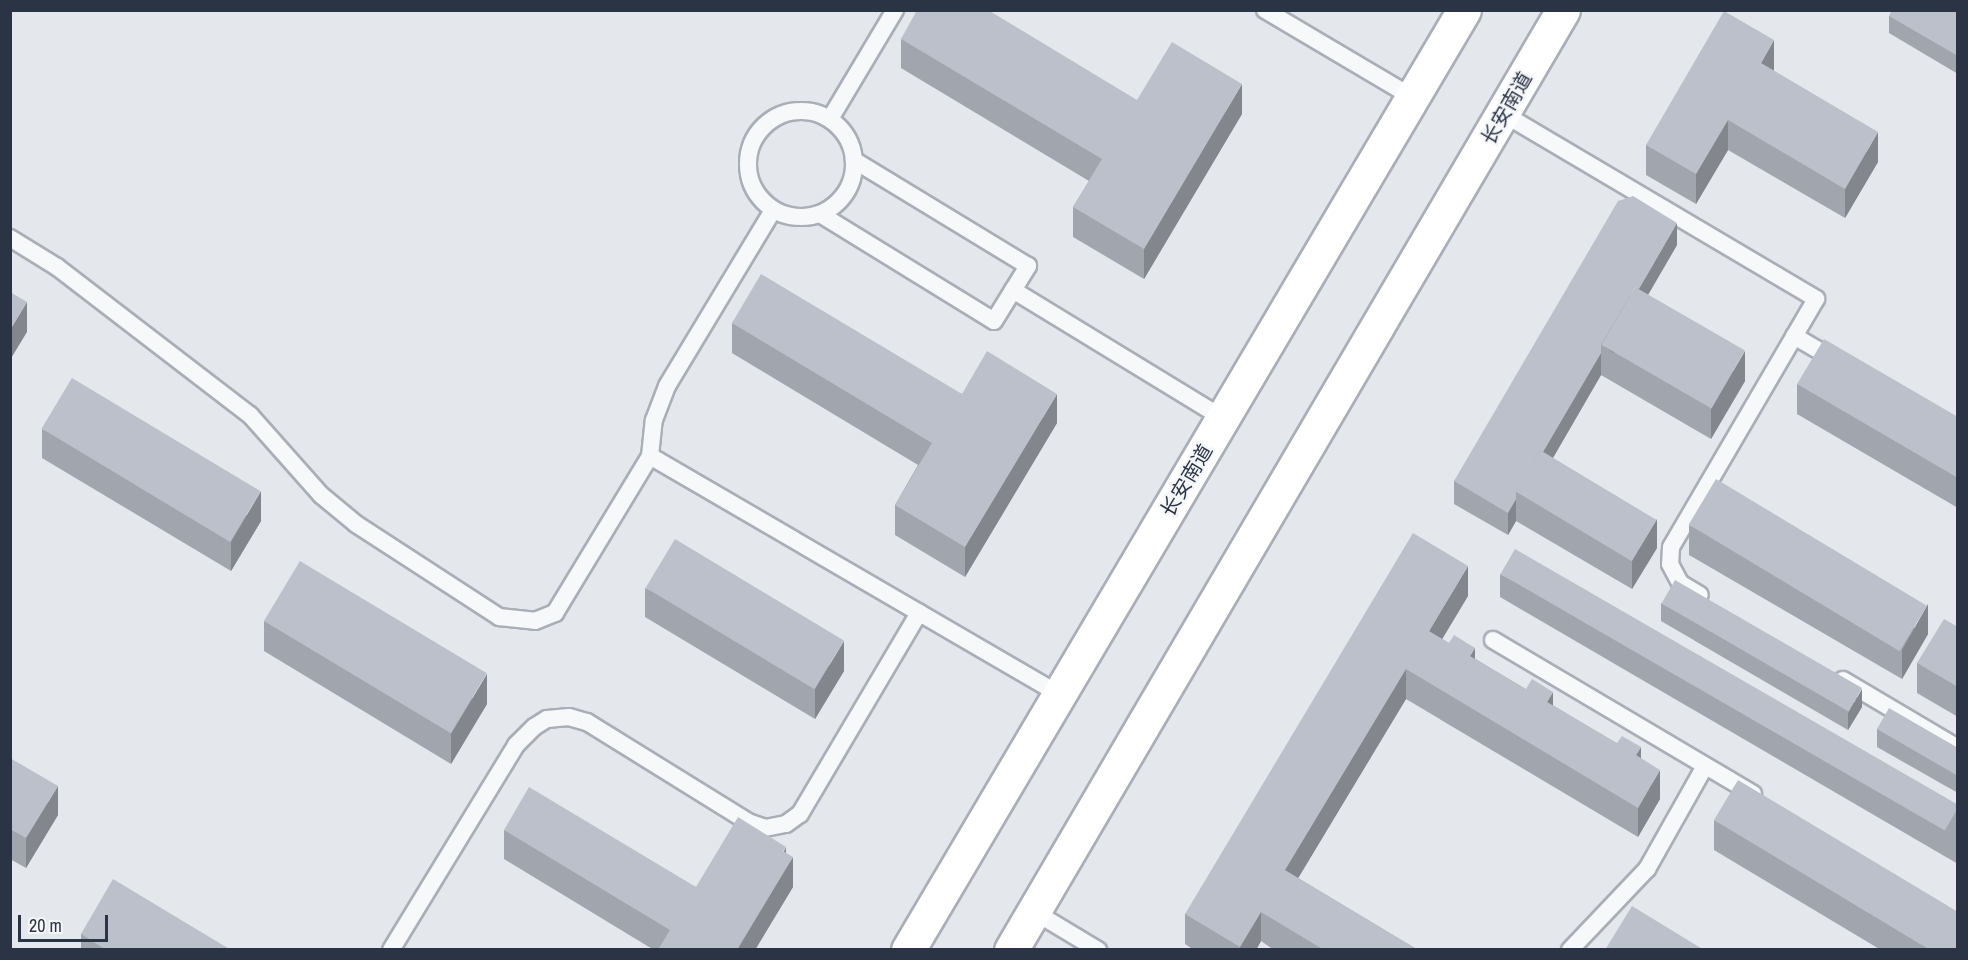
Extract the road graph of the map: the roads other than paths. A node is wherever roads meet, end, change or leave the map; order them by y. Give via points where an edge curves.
1 (895, 10) edge
2 (1464, 10) edge
3 (1563, 10) edge
4 (1266, 11) edge
5 (1412, 97) junction
6 (1502, 113) junction
7 (830, 119) junction
8 (854, 160) junction
9 (773, 210) junction
10 (820, 214) junction
11 (10, 238) edge
12 (1013, 290) junction
13 (1794, 336) junction
14 (1855, 372) edge
15 (1223, 418) junction
16 (650, 456) junction
17 (1711, 601) edge
18 (919, 613) junction
19 (1493, 640) dead end
20 (1824, 668) edge
21 (1059, 694) junction
22 (1958, 748) edge
23 (1705, 766) junction
24 (1766, 802) edge
25 (1034, 911) junction
26 (391, 950) edge
27 (908, 950) edge
28 (1011, 950) edge
29 (1098, 950) edge
30 (1570, 950) edge

1 - 7 lane
2 - 5 main road, 长安南道
3 - 6 main road, 长安南道
4 - 5 lane
5 - 15 main road, 长安南道
6 - 13 lane via 1816,299
6 - 25 main road, 长安南道
7 - 8 lane via 849,142
7 - 9 lane via 802,110 787,112 767,123 753,140 748,171 752,186
8 - 10 lane via 844,197
8 - 12 lane via 1028,266
9 - 10 lane via 803,218
9 - 16 lane via 668,386 654,420
10 - 12 lane via 994,321
11 - 16 lane via 57,267 250,415 321,495 356,524 499,617 534,621 555,613
12 - 15 lane
13 - 14 lane
13 - 17 lane via 1671,547 1670,564 1680,583
15 - 21 main road, 长安南道
16 - 18 lane
18 - 21 lane
18 - 26 lane via 800,814 786,824 765,828 748,822 587,722 569,717 547,719 534,727 516,745
19 - 23 lane
20 - 22 lane
21 - 27 main road, 长安南道
23 - 24 lane
23 - 30 lane via 1647,869
25 - 28 main road, 长安南道
25 - 29 lane

